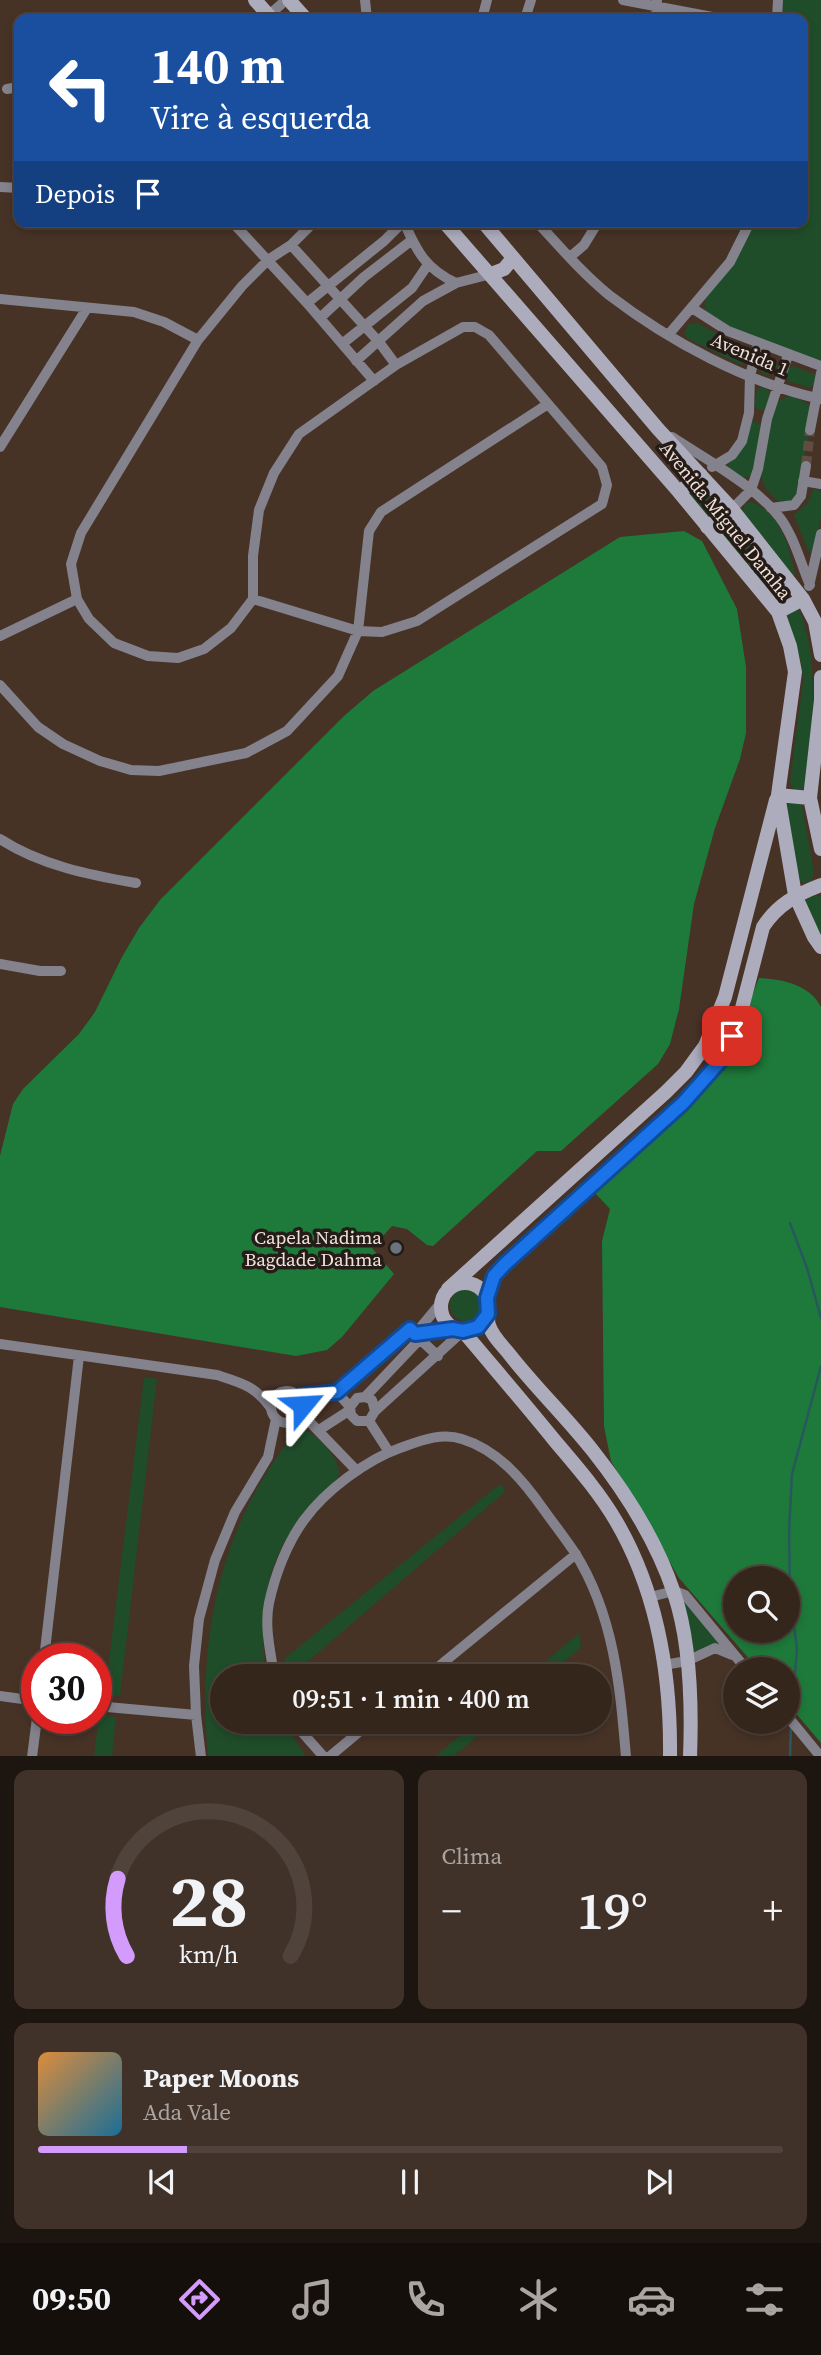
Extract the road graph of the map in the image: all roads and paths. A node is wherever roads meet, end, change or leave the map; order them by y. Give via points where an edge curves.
1 (255, 0) edge
2 (288, 0) edge
3 (623, 0) edge
4 (656, 4) edge
5 (268, 14) edge
6 (274, 14) edge
7 (301, 14) edge
8 (701, 14) edge
9 (14, 88) edge
10 (7, 89) dead end
11 (238, 228) edge
12 (308, 228) edge
13 (398, 228) edge
14 (407, 228) edge
15 (449, 228) edge
16 (488, 228) edge
17 (543, 228) edge
18 (594, 228) edge
19 (747, 228) edge
20 (412, 240) junction
21 (291, 245) junction
22 (570, 257) junction
23 (513, 258) junction
24 (268, 260) junction
25 (428, 266) junction
26 (491, 274) junction
27 (456, 283) junction
28 (327, 287) junction
29 (412, 288) junction
30 (0, 299) edge
31 (340, 300) junction
32 (424, 301) junction
33 (307, 303) junction
34 (87, 308) junction
35 (692, 308) junction
36 (320, 318) junction
37 (366, 327) junction
38 (668, 334) junction
39 (198, 340) junction
40 (379, 342) junction
41 (342, 344) junction
42 (758, 344) junction
43 (788, 355) junction
44 (356, 361) junction
45 (396, 366) junction
46 (821, 366) edge
47 (821, 373) edge
48 (750, 376) junction
49 (374, 381) junction
50 (778, 386) junction
51 (818, 398) edge
52 (548, 404) junction
53 (748, 413) junction
54 (767, 419) junction
55 (814, 426) tunnel mouth
56 (659, 429) junction
57 (0, 447) edge
58 (715, 465) junction
59 (806, 466) tunnel mouth
60 (701, 475) junction
61 (803, 481) junction
62 (821, 484) edge
63 (751, 490) junction
64 (679, 492) junction
65 (771, 508) junction
66 (732, 509) junction
67 (707, 527) junction
68 (821, 534) edge
69 (810, 585) junction
70 (77, 599) junction
71 (253, 599) junction
72 (803, 599) junction
73 (778, 612) junction
74 (358, 631) junction
75 (0, 636) edge
76 (821, 654) edge
77 (821, 677) edge
78 (0, 685) edge
79 (778, 795) junction
80 (810, 798) junction
81 (0, 839) edge
82 (821, 849) edge
83 (136, 883) dead end
84 (821, 885) edge
85 (795, 895) junction
86 (821, 947) edge
87 (0, 964) edge
88 (61, 971) dead end
89 (448, 1289) junction
90 (487, 1298) junction
91 (440, 1304) junction
92 (488, 1314) junction
93 (458, 1330) junction
94 (417, 1336) junction
95 (0, 1344) edge
96 (79, 1356) junction
97 (438, 1356) junction
98 (337, 1392) junction
99 (300, 1396) junction
100 (365, 1397) junction
101 (271, 1408) junction
102 (350, 1409) junction
103 (375, 1412) junction
104 (302, 1413) junction
105 (276, 1419) junction
106 (369, 1421) junction
107 (319, 1430) junction
108 (389, 1452) junction
109 (357, 1471) junction
110 (576, 1554) junction
111 (674, 1591) junction
112 (650, 1597) junction
113 (46, 1643) edge
114 (736, 1657) joint
115 (687, 1661) junction
116 (272, 1664) edge
117 (442, 1664) edge
118 (664, 1665) junction
119 (0, 1696) edge
120 (21, 1699) edge
121 (112, 1707) edge
122 (196, 1715) junction
123 (800, 1731) edge
124 (35, 1734) edge
125 (304, 1734) edge
126 (356, 1734) edge
127 (32, 1756) edge
128 (201, 1756) edge
129 (324, 1756) edge
130 (329, 1756) edge
131 (626, 1756) edge
132 (670, 1756) edge
133 (690, 1756) edge
134 (821, 1756) edge

1 - 5 street
2 - 6 street
2 - 7 street
3 - 4 street
4 - 8 street
9 - 10 street
11 - 24 street
12 - 21 street
13 - 28 street
14 - 20 street
15 - 26 street, Avenida Miguel Damha
16 - 23 street, Avenida Miguel Damha
17 - 22 street, Avenida 1
18 - 22 street
19 - 35 street via 730,262
20 - 25 street
20 - 31 street
21 - 24 street
21 - 28 street
22 - 38 street, Avenida 1 via 608,294
23 - 26 street
23 - 56 street, Avenida Miguel Damha
24 - 33 street
24 - 39 street
25 - 27 street
25 - 29 street
26 - 27 street
26 - 64 street, Avenida Miguel Damha
27 - 32 street
28 - 31 street
28 - 33 street
29 - 32 street
29 - 37 street
30 - 34 street
31 - 36 street
31 - 37 street
32 - 40 street
33 - 36 street
34 - 39 street via 134,312
34 - 57 street
35 - 38 street
35 - 42 street, Avenida 1
36 - 41 street
37 - 40 street
37 - 41 street
38 - 48 street, Avenida 1
39 - 70 street via 81,533 71,564
40 - 44 street
40 - 45 street
41 - 44 street
42 - 43 street, Avenida 1
42 - 48 street
43 - 46 street, Avenida 1
43 - 50 street
44 - 49 street
45 - 49 street
45 - 52 street via 463,327 475,327 489,335
47 - 51 street
48 - 50 street, Avenida 1
48 - 53 street
49 - 71 street via 299,433 274,473 259,510
50 - 51 street, Avenida 1
50 - 54 street
51 - 55 street
52 - 74 street via 381,512 369,531
52 - 74 street via 602,467 607,485 602,504 416,621 382,632
53 - 54 street
53 - 58 street via 742,441 733,455
54 - 63 street
56 - 58 street
56 - 60 street, Avenida Miguel Damha
58 - 60 street
58 - 63 street
59 - 61 street
60 - 64 street
60 - 66 street, Avenida Miguel Damha
61 - 62 street
61 - 65 street via 794,505
63 - 65 street
63 - 66 street
64 - 67 street, Avenida Miguel Damha
65 - 69 street via 787,527
66 - 67 street
66 - 72 street, Avenida Miguel Damha
67 - 73 street, Avenida Miguel Damha
68 - 69 street
69 - 72 street
70 - 71 street via 89,619 114,643 148,656 178,658 204,649 231,628
70 - 75 street
71 - 74 street
72 - 73 street
72 - 76 street, Avenida Miguel Damha via 815,622
73 - 79 street, Avenida Miguel Damha via 795,672
74 - 78 street via 338,676 288,731 246,753 159,771 131,770 63,744 38,727
77 - 80 street
79 - 80 street
79 - 85 street, Avenida Miguel Damha
79 - 89 street via 725,997 705,1046 666,1092
80 - 82 street
81 - 83 street via 46,862 90,876
84 - 85 street
85 - 86 street, Avenida Miguel Damha
85 - 90 street via 764,927 741,1012 722,1059 683,1103 505,1264 494,1276
87 - 88 street
89 - 90 street via 470,1284
89 - 91 street
90 - 92 street
91 - 93 street via 442,1316
91 - 94 street
92 - 93 street via 478,1327
92 - 111 street via 494,1334 620,1488 642,1522
93 - 94 street
93 - 97 street
93 - 112 street via 591,1484 621,1530
94 - 97 street
94 - 98 street via 410,1329
94 - 100 street
95 - 96 street
96 - 101 street via 217,1376 250,1386
96 - 113 street
97 - 103 street
98 - 99 street
98 - 102 street
99 - 101 street via 281,1392 273,1398
99 - 104 street
100 - 102 street via 357,1398
100 - 103 street via 374,1404
101 - 105 street
102 - 106 street via 357,1421
102 - 107 street
103 - 106 street
104 - 105 street via 291,1423
104 - 107 street
105 - 122 street via 268,1457 235,1512 215,1560 199,1619
106 - 108 street
107 - 109 street
108 - 109 street
108 - 110 street via 431,1437 459,1437 487,1449 526,1484
109 - 116 street via 304,1520 284,1555 269,1604
110 - 117 street
110 - 131 street via 608,1631 619,1676
111 - 112 street
111 - 114 street via 685,1595
111 - 115 street
112 - 118 street
114 - 115 street via 715,1648
115 - 118 street
115 - 133 street
118 - 132 street
119 - 120 street
121 - 122 street
122 - 128 street
123 - 134 street
124 - 127 street
125 - 129 street
126 - 130 street

